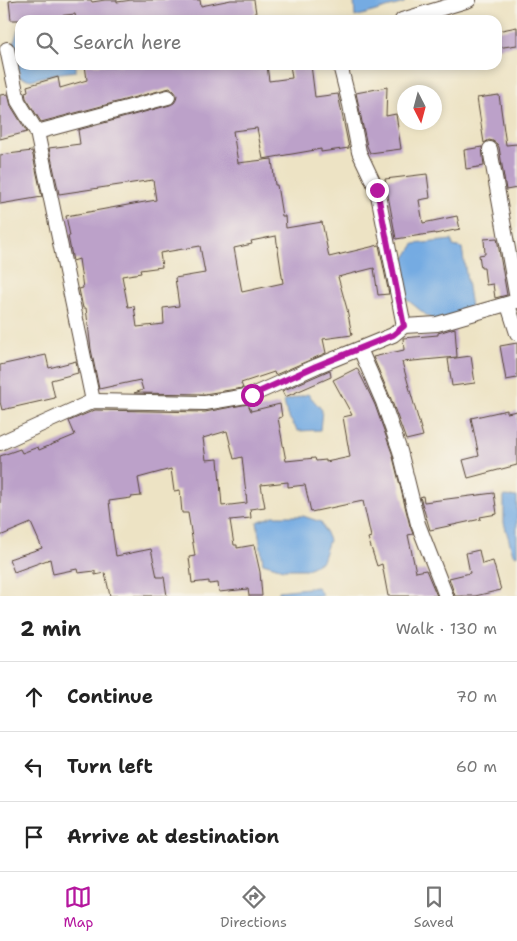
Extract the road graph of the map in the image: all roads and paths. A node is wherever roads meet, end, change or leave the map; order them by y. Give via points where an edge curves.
1 (469, 0) edge
2 (419, 15) edge
3 (7, 49) dead end
4 (341, 70) edge
5 (168, 97) dead end
6 (37, 132) junction
7 (490, 149) dead end
8 (514, 301) edge
9 (404, 326) junction
10 (517, 333) edge
11 (360, 348) junction
12 (93, 401) junction
13 (0, 443) edge
14 (446, 596) edge

1 - 2 street
3 - 6 street via 18,101
4 - 9 street via 358,152 377,190
5 - 6 street
6 - 12 street
7 - 8 street
8 - 9 street via 437,324
8 - 10 street
9 - 11 street via 393,335
11 - 12 street via 252,395 205,403
11 - 14 street via 400,451 418,524
12 - 13 street

